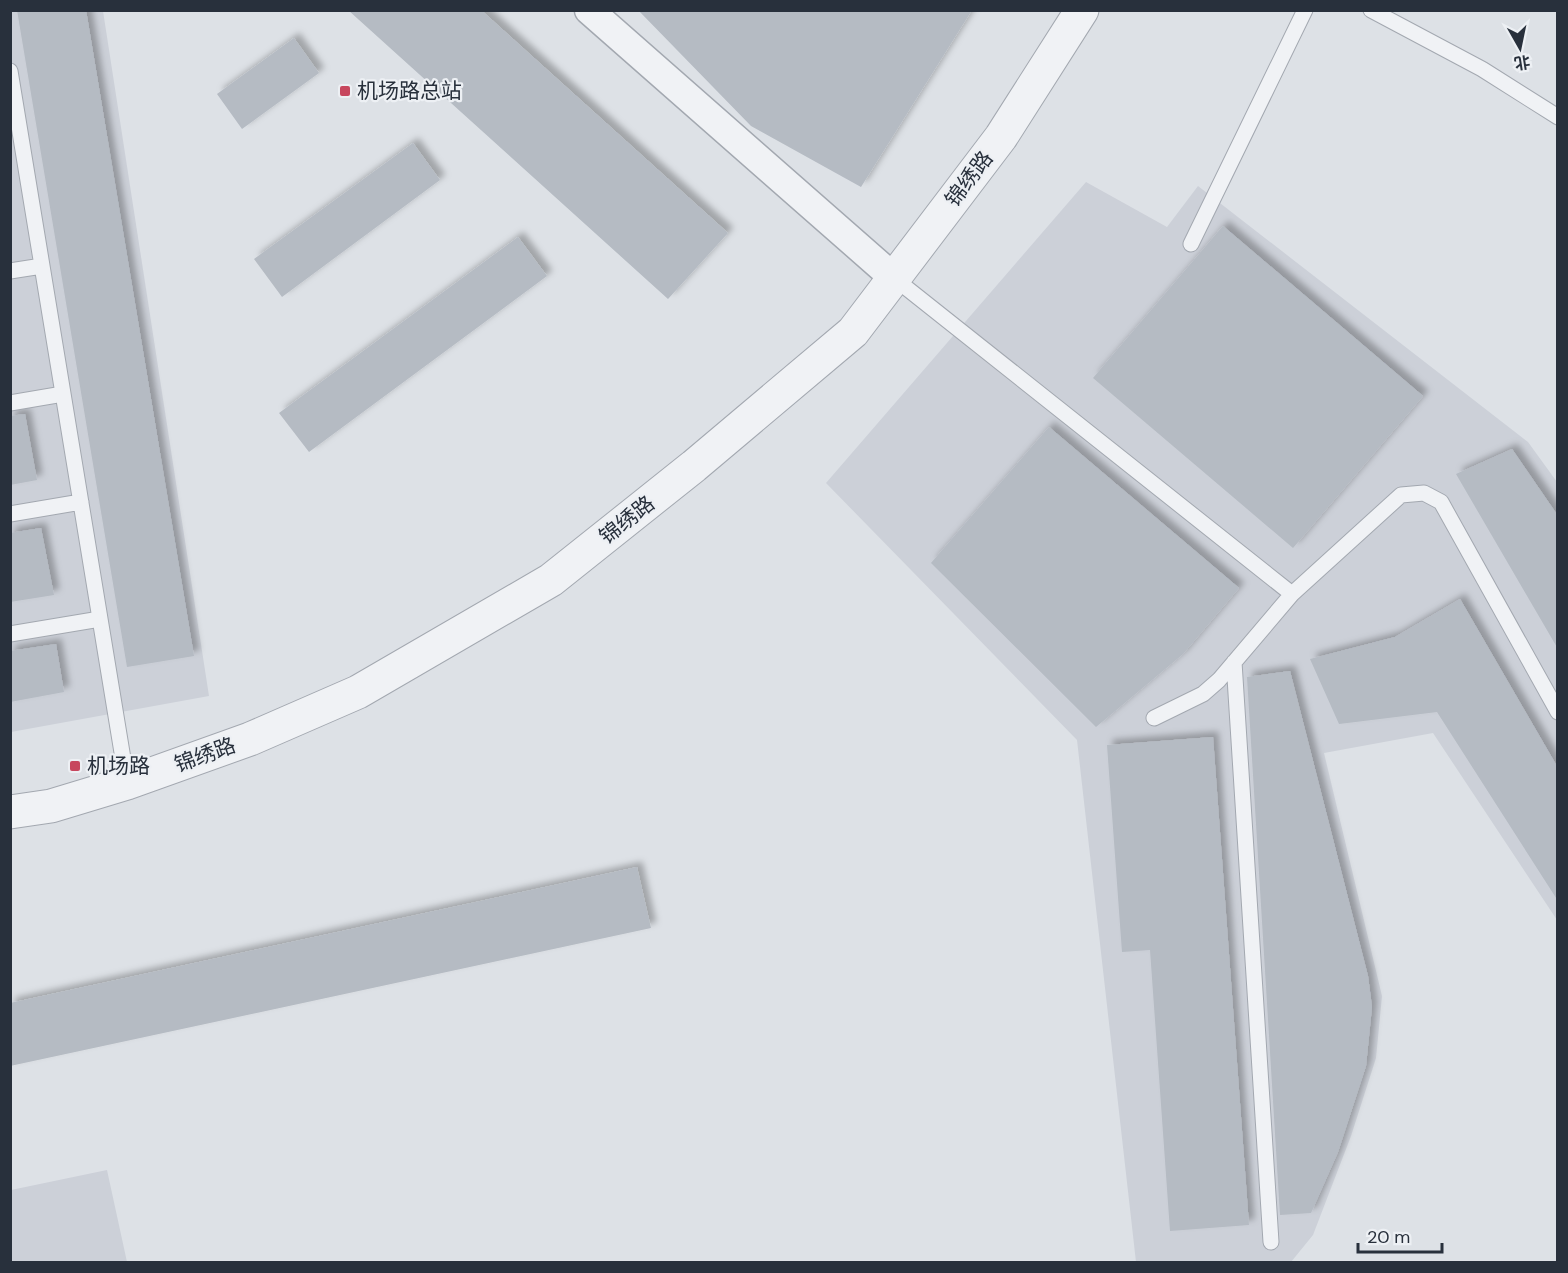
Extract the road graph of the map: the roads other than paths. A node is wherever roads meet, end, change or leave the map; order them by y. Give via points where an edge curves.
1 (589, 10) edge
2 (1083, 10) edge
3 (1305, 10) edge
4 (1371, 10) edge
5 (10, 71) edge
6 (1557, 117) edge
7 (15, 130) edge
8 (1191, 244) dead end
9 (42, 266) junction
10 (10, 271) edge
11 (894, 278) junction
12 (63, 394) junction
13 (10, 403) edge
14 (81, 502) junction
15 (10, 514) edge
16 (1292, 594) junction
17 (100, 619) junction
18 (10, 634) edge
19 (1234, 662) junction
20 (1557, 712) edge
21 (1154, 718) dead end
22 (127, 783) junction
23 (10, 812) edge
24 (1271, 1242) dead end

1 - 11 street
2 - 11 street, 锦绣路 via 1001,137
3 - 8 lane
4 - 6 lane via 1482,69
5 - 7 lane
7 - 9 lane
9 - 10 lane
9 - 12 lane
11 - 16 lane
11 - 22 street, 锦绣路 via 853,332 551,580 358,692 250,739
12 - 13 lane
12 - 14 lane
14 - 15 lane
14 - 17 lane
16 - 19 lane
16 - 20 lane via 1401,495 1424,493 1441,502
17 - 18 lane
17 - 22 lane
19 - 21 lane via 1203,694
19 - 24 lane
22 - 23 street, 锦绣路 via 51,806

